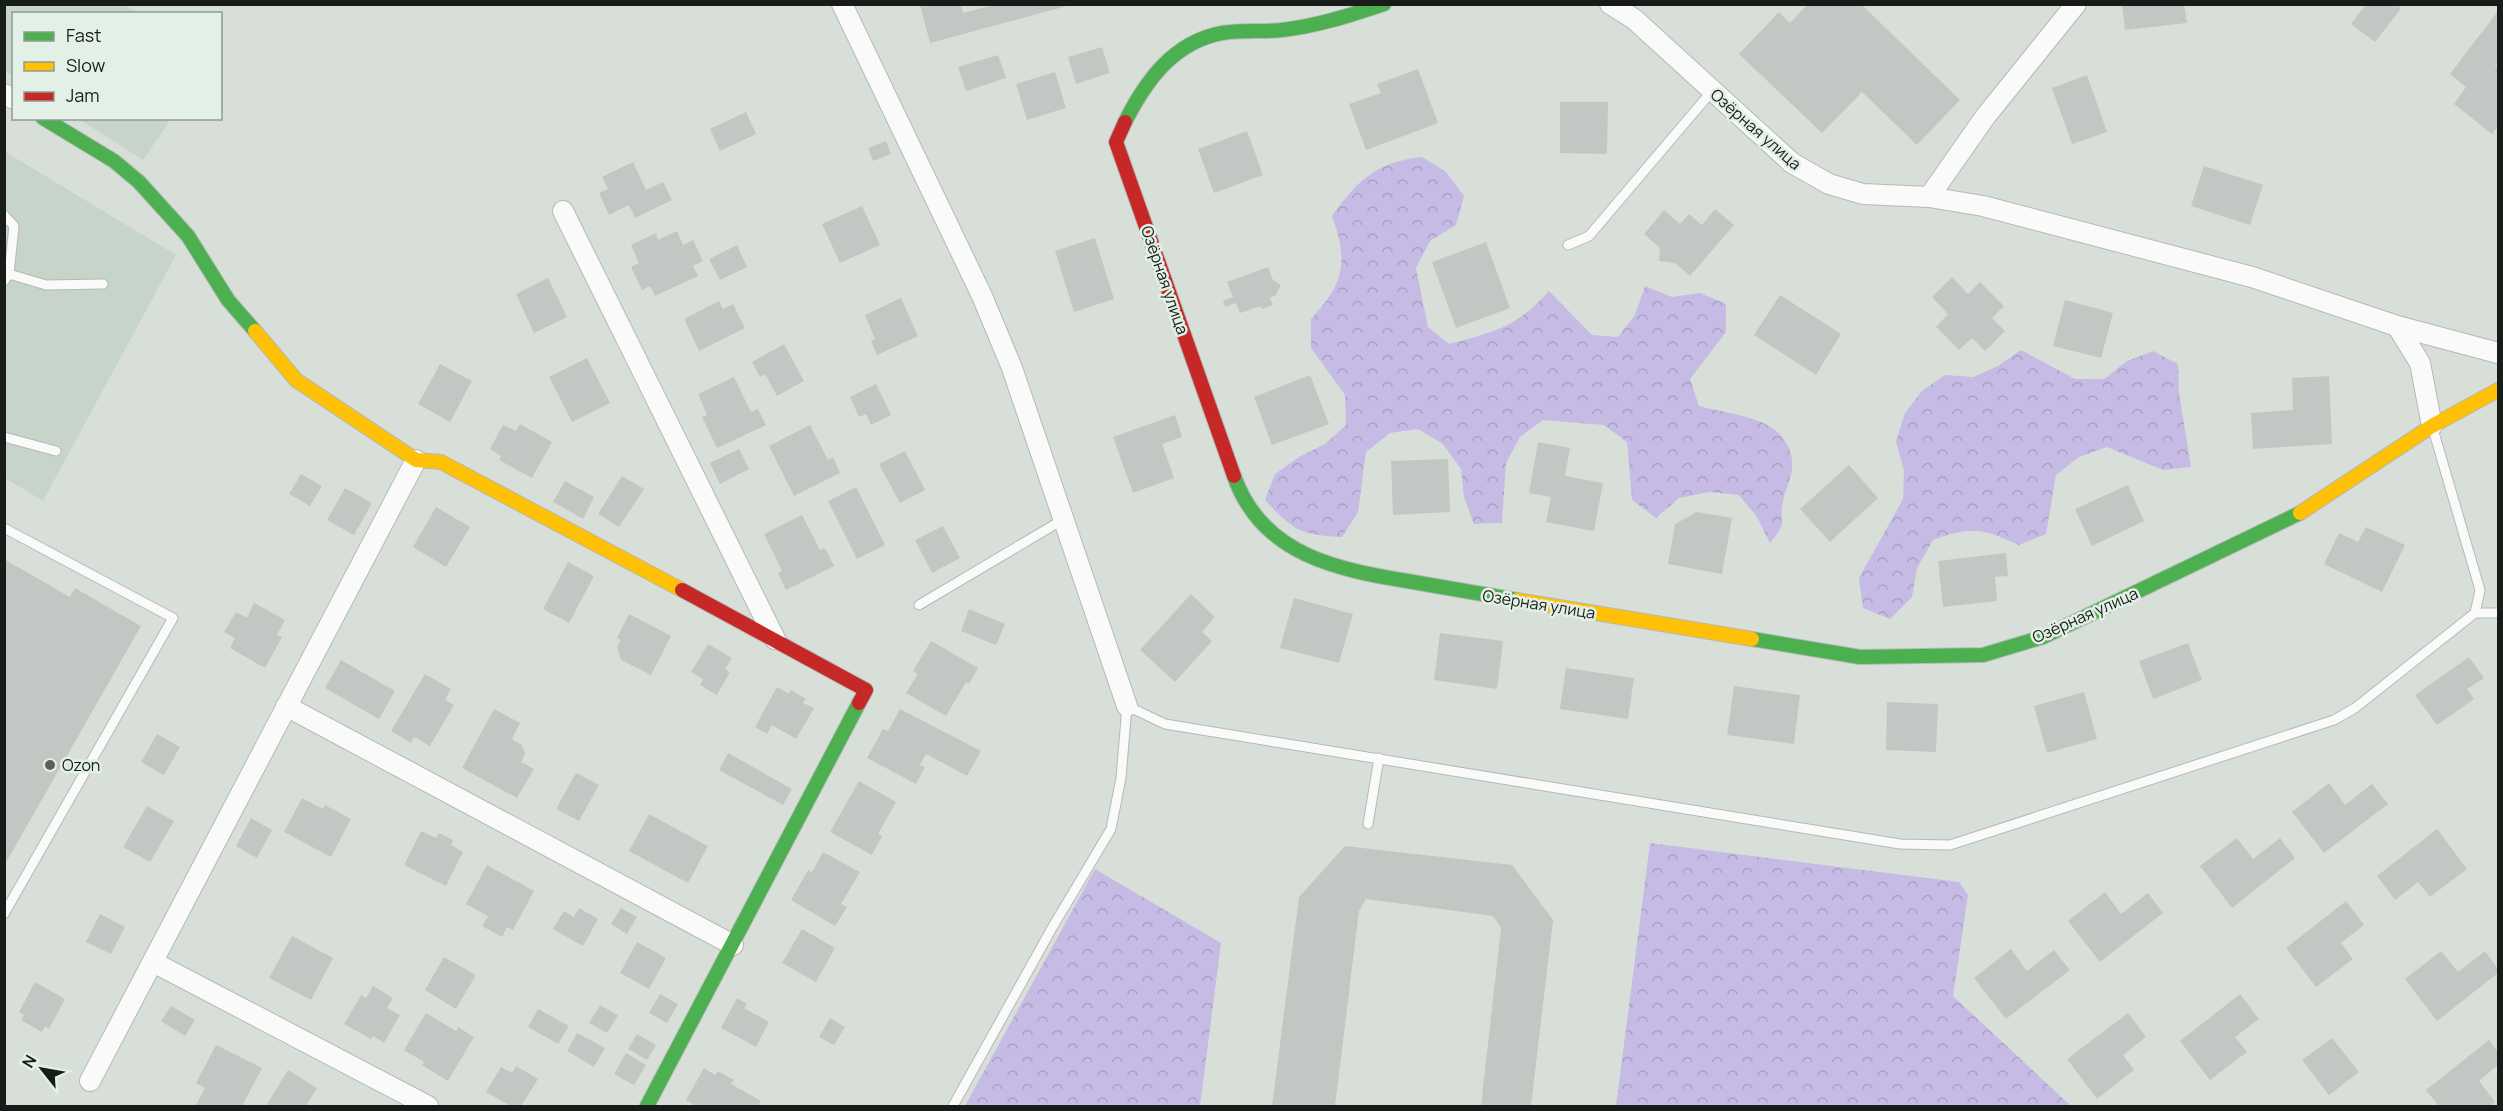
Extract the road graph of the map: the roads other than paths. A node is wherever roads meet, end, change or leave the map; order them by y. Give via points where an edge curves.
1 (842, 4) edge
2 (1384, 4) edge
3 (1610, 4) edge
4 (2076, 4) edge
5 (1712, 91) junction
6 (46, 120) edge
7 (1929, 197) junction
8 (563, 211) dead end
9 (4, 215) edge
10 (1568, 244) dead end
11 (7, 277) edge
12 (103, 284) dead end
13 (2397, 326) junction
14 (2499, 353) edge
15 (2499, 390) edge
16 (2432, 426) junction
17 (4, 437) edge
18 (56, 451) dead end
19 (416, 460) junction
20 (1064, 519) junction
21 (4, 528) edge
22 (919, 604) dead end
23 (2475, 613) junction
24 (2499, 613) edge
25 (775, 639) junction
26 (286, 706) junction
27 (1127, 706) junction
28 (1378, 758) junction
29 (1368, 824) dead end
30 (4, 914) edge
31 (733, 945) junction
32 (153, 962) junction
33 (90, 1081) dead end
34 (428, 1107) edge
35 (647, 1107) edge
36 (953, 1107) edge

1 - 20 street via 982,296 1012,368
2 - 16 street, Озёрная улица via 1327,23 1221,33 1186,45 1154,72 1130,106 1116,142 1241,497 1263,526 1291,548 1323,564 1351,572 1860,657 1983,655 2043,637 2288,521
3 - 5 street, Озёрная улица via 1634,19
4 - 7 street via 1985,117
5 - 7 street, Озёрная улица via 1792,163 1829,184 1863,194
5 - 10 lane via 1589,236
6 - 19 street via 114,161 139,182 188,236 228,300 296,380
7 - 13 street, Озёрная улица via 1983,206 2252,277
8 - 25 street
9 - 11 lane via 14,226
11 - 12 lane via 46,285
13 - 14 street, Озёрная улица
13 - 16 street via 2420,363
15 - 16 street, Озёрная улица
16 - 23 lane via 2480,590
17 - 18 lane
19 - 25 street via 441,462
19 - 26 street
20 - 22 lane
20 - 27 street
21 - 30 lane via 172,618
23 - 24 lane
23 - 28 lane via 2355,708 2334,720 1950,846 1900,844
25 - 31 street via 866,690
26 - 31 street
26 - 32 street
27 - 28 lane via 1165,724
27 - 36 lane via 1121,778 1111,829
28 - 29 lane
31 - 35 street
32 - 33 street
32 - 34 street

